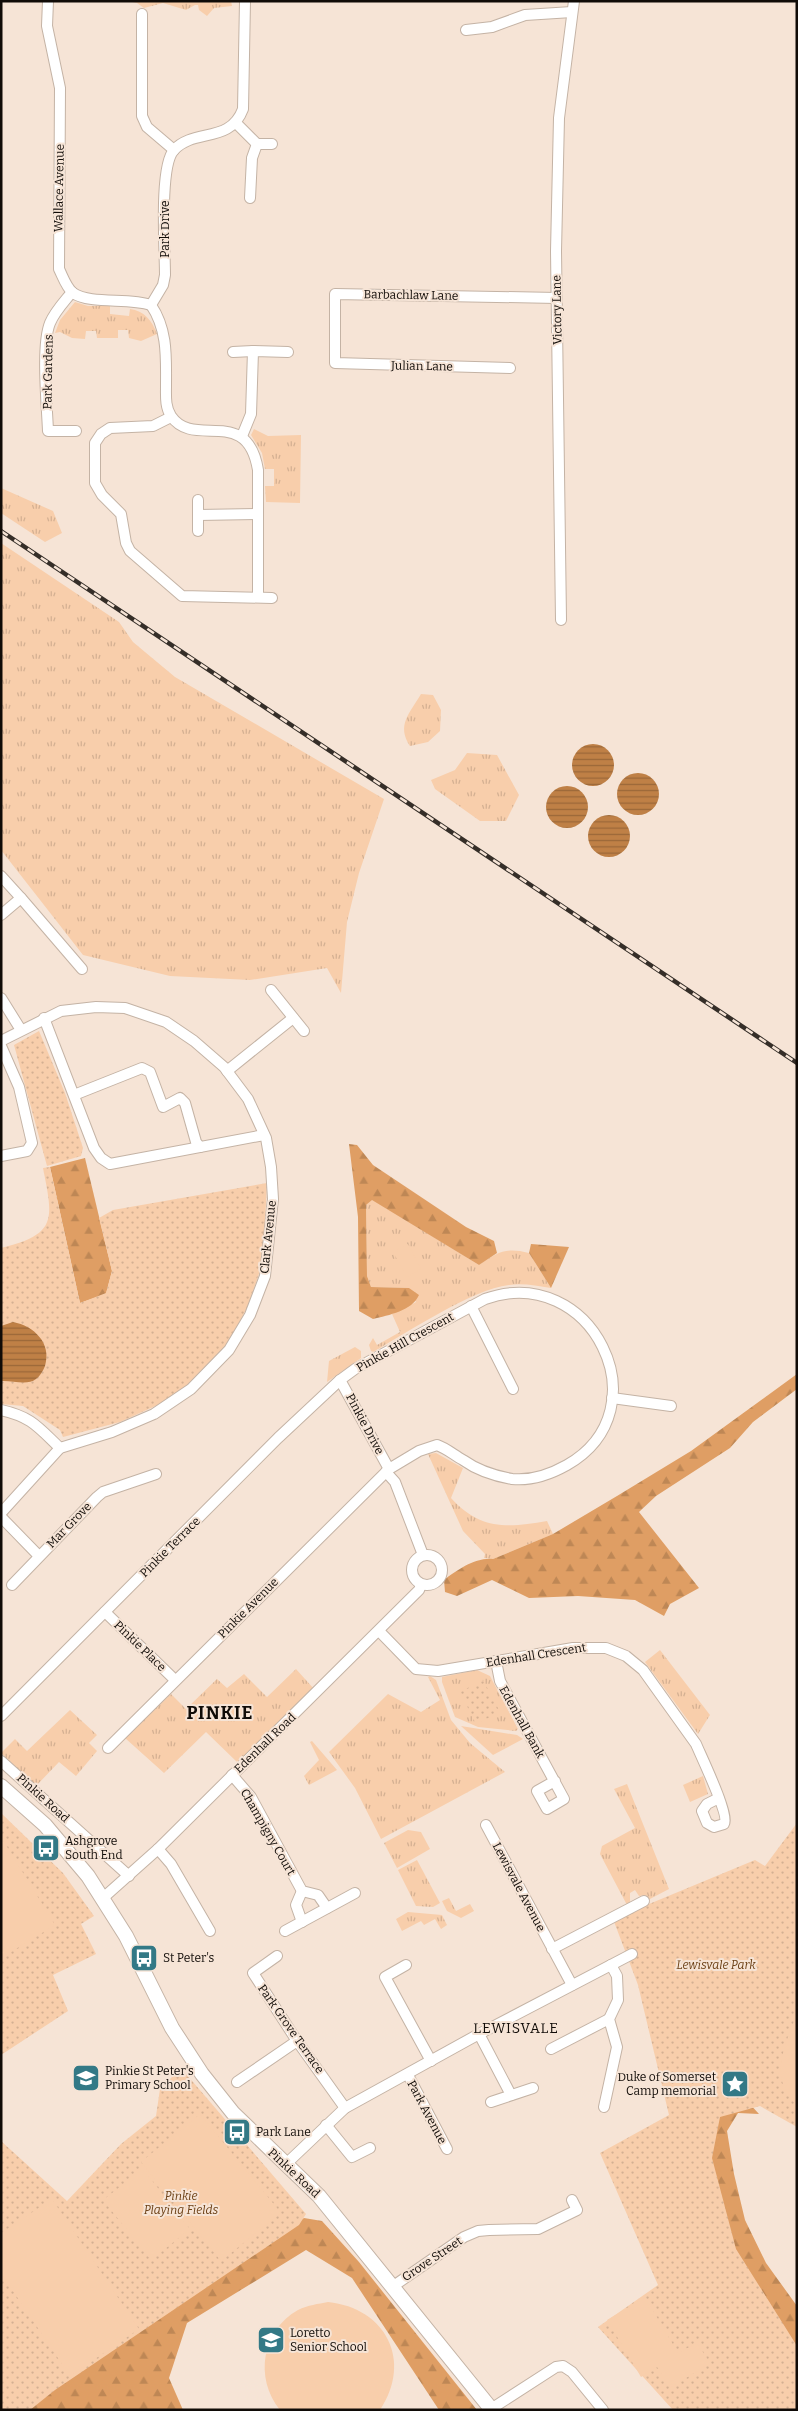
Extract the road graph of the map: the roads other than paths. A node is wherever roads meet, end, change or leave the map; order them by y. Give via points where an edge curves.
1 (48, 1) edge
2 (245, 1) edge
3 (573, 7) edge
4 (142, 14) dead end
5 (466, 30) dead end
6 (236, 123) junction
7 (257, 144) junction
8 (272, 144) dead end
9 (174, 150) junction
10 (250, 198) dead end
11 (72, 292) junction
12 (557, 298) junction
13 (151, 305) junction
14 (253, 351) junction
15 (233, 352) dead end
16 (288, 352) dead end
17 (335, 363) joint
18 (510, 368) dead end
19 (171, 417) junction
20 (76, 431) dead end
21 (242, 436) junction
22 (198, 500) dead end
23 (258, 514) junction
24 (198, 515) junction
25 (198, 531) dead end
26 (258, 597) junction
27 (272, 598) dead end
28 (561, 620) dead end
29 (1, 876) edge
30 (21, 898) junction
31 (1, 915) edge
32 (82, 969) dead end
33 (271, 990) dead end
34 (1, 998) edge
35 (44, 1018) junction
36 (293, 1018) junction
37 (21, 1030) junction
38 (304, 1031) dead end
39 (1, 1040) edge
40 (1, 1046) edge
41 (228, 1071) junction
42 (74, 1095) junction
43 (264, 1135) junction
44 (200, 1147) junction
45 (1, 1156) edge
46 (471, 1306) junction
47 (340, 1380) junction
48 (513, 1389) dead end
49 (612, 1398) junction
50 (672, 1406) dead end
51 (1, 1410) edge
52 (60, 1448) junction
53 (388, 1470) junction
54 (156, 1474) dead end
55 (1, 1513) edge
56 (1, 1518) edge
57 (423, 1555) junction
58 (39, 1556) junction
59 (421, 1584) junction
60 (12, 1585) dead end
61 (105, 1612) junction
62 (379, 1631) junction
63 (496, 1661) junction
64 (176, 1680) junction
65 (1, 1716) edge
66 (108, 1748) dead end
67 (1, 1761) edge
68 (232, 1775) junction
69 (555, 1781) dead end
70 (1, 1786) edge
71 (719, 1798) dead end
72 (486, 1825) dead end
73 (158, 1849) junction
74 (129, 1876) junction
75 (302, 1891) junction
76 (355, 1893) dead end
77 (103, 1898) junction
78 (639, 1901) dead end
79 (327, 1908) junction
80 (302, 1922) junction
81 (210, 1931) dead end
82 (285, 1931) dead end
83 (552, 1949) junction
84 (632, 1954) dead end
85 (277, 1956) dead end
86 (611, 1964) junction
87 (406, 1965) dead end
88 (572, 1985) junction
89 (609, 2019) junction
90 (479, 2034) junction
91 (297, 2041) junction
92 (551, 2049) dead end
93 (431, 2061) junction
94 (408, 2075) junction
95 (237, 2082) dead end
96 (533, 2088) dead end
97 (511, 2096) junction
98 (491, 2102) dead end
99 (604, 2107) dead end
100 (345, 2108) junction
101 (326, 2125) junction
102 (370, 2148) dead end
103 (447, 2148) dead end
104 (286, 2164) junction
105 (572, 2200) dead end
106 (392, 2286) junction
107 (492, 2409) edge
108 (603, 2410) edge

1 - 11 street, Wallace Avenue via 47,26 60,88 59,269
2 - 6 street via 244,100
3 - 5 street via 525,14 492,27
3 - 12 street, Victory Lane via 560,118
4 - 9 street via 142,116 148,127
6 - 7 street
6 - 9 street
7 - 8 street
7 - 10 street via 252,158
9 - 13 street, Park Drive via 166,174 165,275
11 - 13 street via 92,298 131,300
11 - 20 street, Park Gardens via 49,324 46,346 48,431
12 - 17 street, Barbachlaw Lane via 335,294
12 - 28 street, Victory Lane
13 - 19 street via 165,335 166,402
14 - 15 street
14 - 16 street
14 - 21 street via 251,414
17 - 18 street, Julian Lane
19 - 21 street via 194,430 224,431
19 - 26 street via 153,426 115,427 101,434 93,450 98,490 121,514 130,551 176,593
21 - 23 street via 257,461
22 - 24 street
23 - 24 street
23 - 26 street
24 - 25 street
26 - 27 street
29 - 30 street
30 - 31 street
30 - 32 street
33 - 36 street
34 - 37 street
35 - 37 street, Clark Avenue
35 - 41 street, Clark Avenue via 60,1011 126,1008 166,1022
35 - 42 street
36 - 38 street
36 - 41 street
37 - 39 street, Clark Avenue
40 - 45 street via 18,1087 32,1143 27,1151
41 - 43 street, Clark Avenue via 248,1099
42 - 44 street via 94,1148 110,1164
42 - 44 street via 142,1068 150,1072 163,1106 180,1098 185,1103
43 - 44 street
43 - 52 street, Clark Avenue via 273,1199 265,1276 250,1314 229,1350 191,1389 154,1414 112,1432
46 - 47 street, Pinkie Hill Crescent
46 - 48 street
46 - 49 street, Pinkie Hill Crescent via 494,1296 518,1292 549,1296 567,1305 592,1329 602,1344 612,1375
47 - 53 street, Pinkie Drive
47 - 61 street, Pinkie Terrace
49 - 50 street
49 - 53 street, Pinkie Hill Crescent via 604,1426 590,1446 572,1462 543,1476 501,1477 475,1467 437,1445
51 - 52 street via 21,1414
52 - 55 street
53 - 57 street, Pinkie Drive
53 - 64 street, Pinkie Avenue
54 - 58 street, Mar Grove via 103,1492
56 - 58 street, Mar Grove
57 - 59 street via 415,1560 411,1569
57 - 59 street, Edenhall Road via 437,1558 442,1571 435,1583
58 - 60 street, Mar Grove
59 - 62 street, Edenhall Road via 420,1590
61 - 64 street, Pinkie Place
61 - 65 street, Pinkie Terrace
62 - 63 street, Edenhall Crescent via 416,1669 423,1671
62 - 68 street, Edenhall Road
63 - 69 street, Edenhall Bank via 500,1681
63 - 71 street, Edenhall Crescent via 590,1647 606,1648 626,1656 644,1670 690,1734
64 - 66 street, Pinkie Avenue
67 - 74 street, Pinkie Road
68 - 73 street, Edenhall Road
68 - 75 street, Champigny Court via 251,1797
70 - 77 main road, Pinkie Road via 45,1825
72 - 83 street, Lewisvale Avenue
73 - 74 street, Edenhall Road
73 - 81 street via 171,1864
74 - 77 street, Edenhall Road
75 - 79 street via 318,1895
75 - 80 street via 296,1905
76 - 79 street
77 - 104 main road, Pinkie Road via 126,1936 172,2028 202,2074 233,2113
78 - 83 street
79 - 80 street
80 - 82 street
83 - 88 street, Lewisvale Avenue
84 - 86 street
85 - 91 street, Park Grove Terrace via 253,1973
86 - 88 street
86 - 89 street via 616,1976 618,2000
87 - 93 street via 385,1978
88 - 90 street
89 - 92 street
89 - 99 street via 617,2047
90 - 93 street
90 - 97 street
91 - 95 street
91 - 100 street, Park Grove Terrace
93 - 94 street
94 - 100 street
94 - 103 street, Park Avenue
96 - 97 street
97 - 98 street
100 - 101 street
101 - 102 street via 352,2157
101 - 104 street
104 - 106 main road, Pinkie Road via 319,2196
105 - 106 street, Grove Street via 577,2210 538,2229 478,2231 464,2237
106 - 107 main road, Pinkie Road
107 - 108 street via 556,2367 563,2366 572,2372

